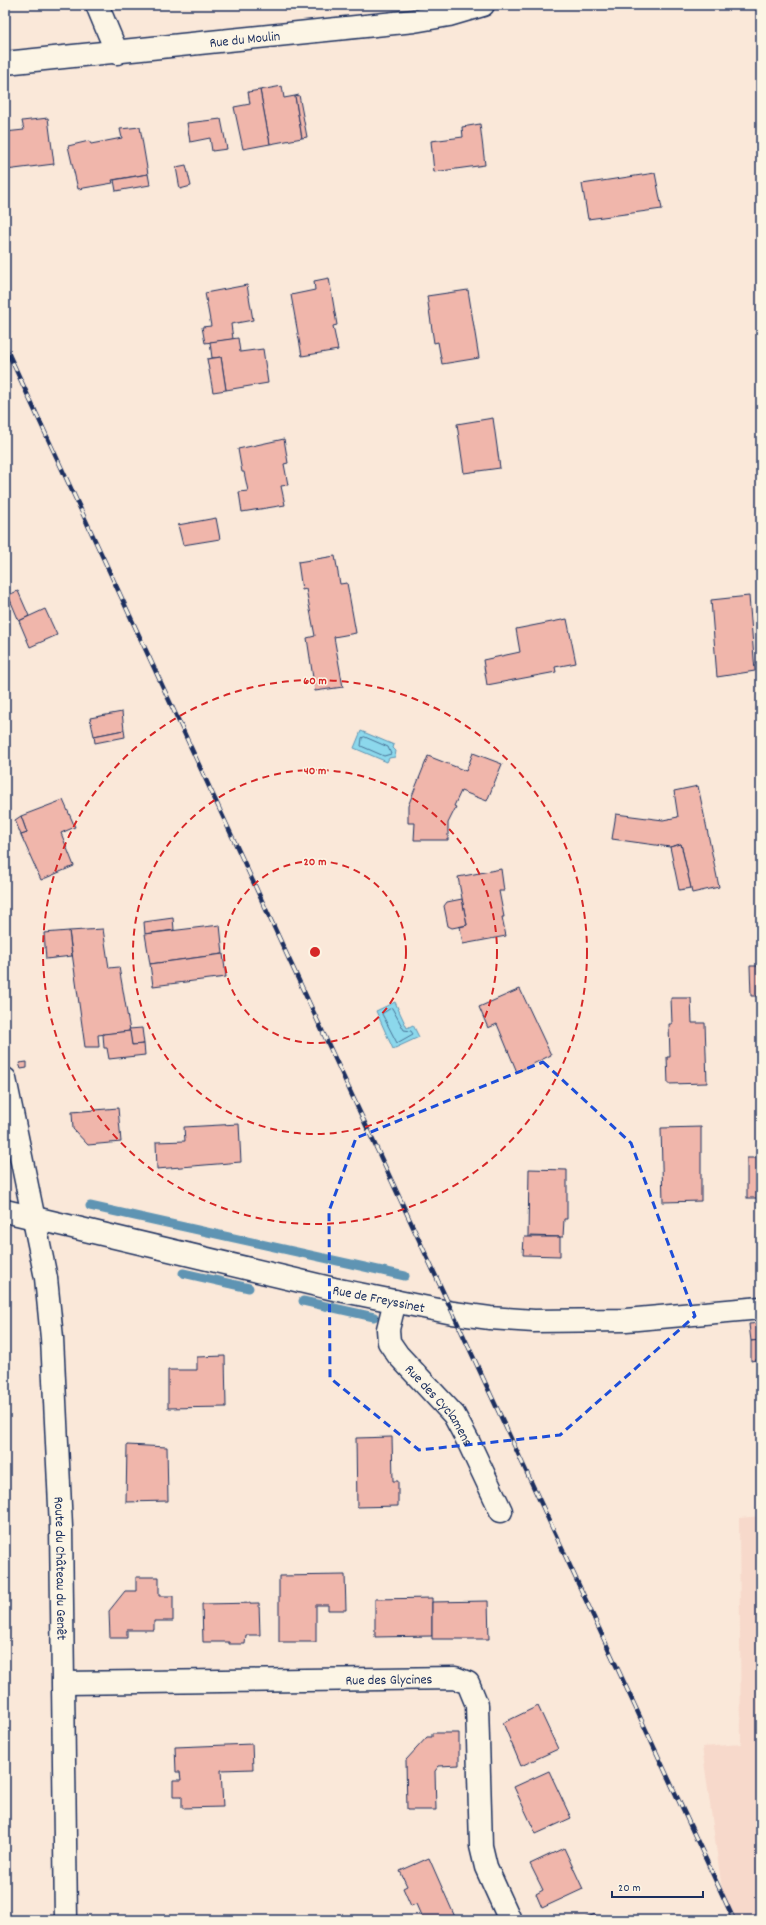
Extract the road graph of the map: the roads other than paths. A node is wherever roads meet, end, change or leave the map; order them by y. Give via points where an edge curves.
1 (97, 5) edge
2 (483, 5) edge
3 (117, 53) junction
4 (5, 63) edge
5 (5, 1079) edge
6 (5, 1211) edge
7 (34, 1218) junction
8 (394, 1301) junction
9 (761, 1308) edge
10 (500, 1511) dead end
11 (64, 1683) junction
12 (66, 1920) edge
13 (510, 1920) edge

1 - 3 street
2 - 3 street, Rue du Moulin via 449,15 414,21
3 - 4 street, Rue du Moulin
5 - 7 street, Route du Château du Genêt
6 - 7 street, Rue de Freyssinet
7 - 8 street, Rue de Freyssinet
7 - 11 street, Route du Château du Genêt via 46,1278 52,1338 61,1527
8 - 9 street, Rue de Freyssinet via 453,1313 534,1321 626,1320
8 - 10 street, Rue des Cyclamens via 388,1329 389,1342 454,1415
11 - 12 street, Route du Château du Genêt
11 - 13 street, Rue des Glycines via 455,1678 468,1684 478,1705 481,1846 486,1867

